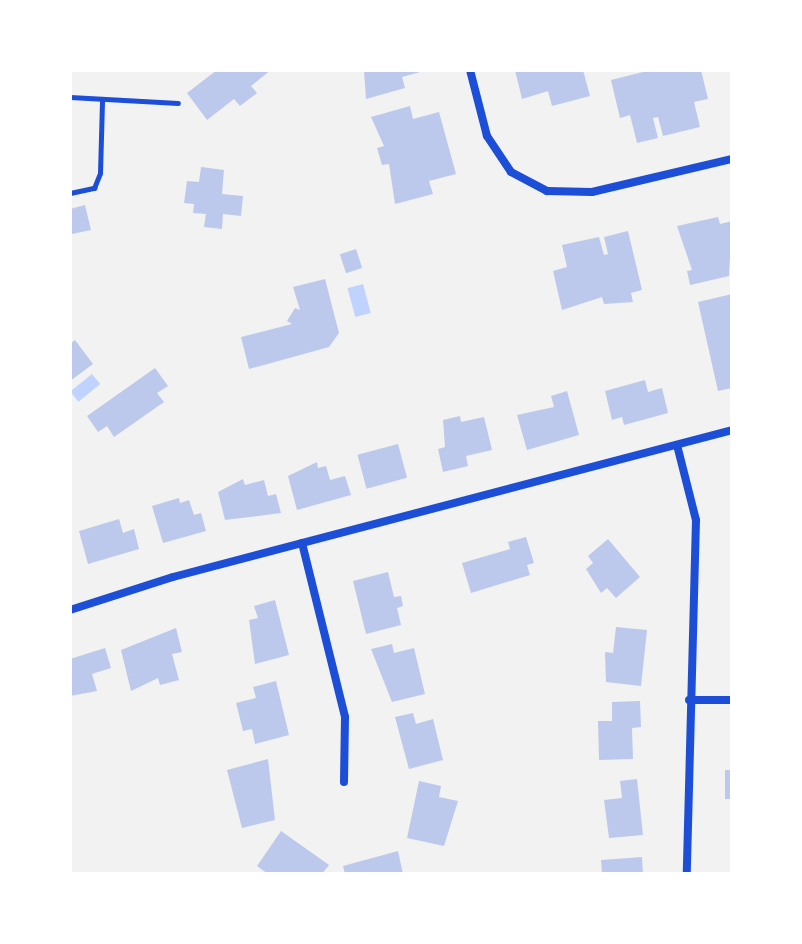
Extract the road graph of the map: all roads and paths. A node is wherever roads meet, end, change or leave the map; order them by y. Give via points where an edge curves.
1 (470, 70) edge
2 (70, 97) edge
3 (102, 101) junction
4 (178, 103) dead end
5 (732, 159) edge
6 (70, 193) edge
7 (732, 430) edge
8 (677, 445) junction
9 (302, 543) junction
10 (70, 610) edge
11 (689, 700) junction
12 (732, 700) edge
13 (344, 782) dead end
14 (687, 874) edge

1 - 5 street via 487,136 511,172 547,191 592,192
2 - 3 lane
3 - 4 lane
3 - 6 lane via 100,173 94,188
7 - 8 street
8 - 9 street
8 - 11 street via 696,520
9 - 10 street
9 - 13 street via 345,717
11 - 12 street
11 - 14 street

